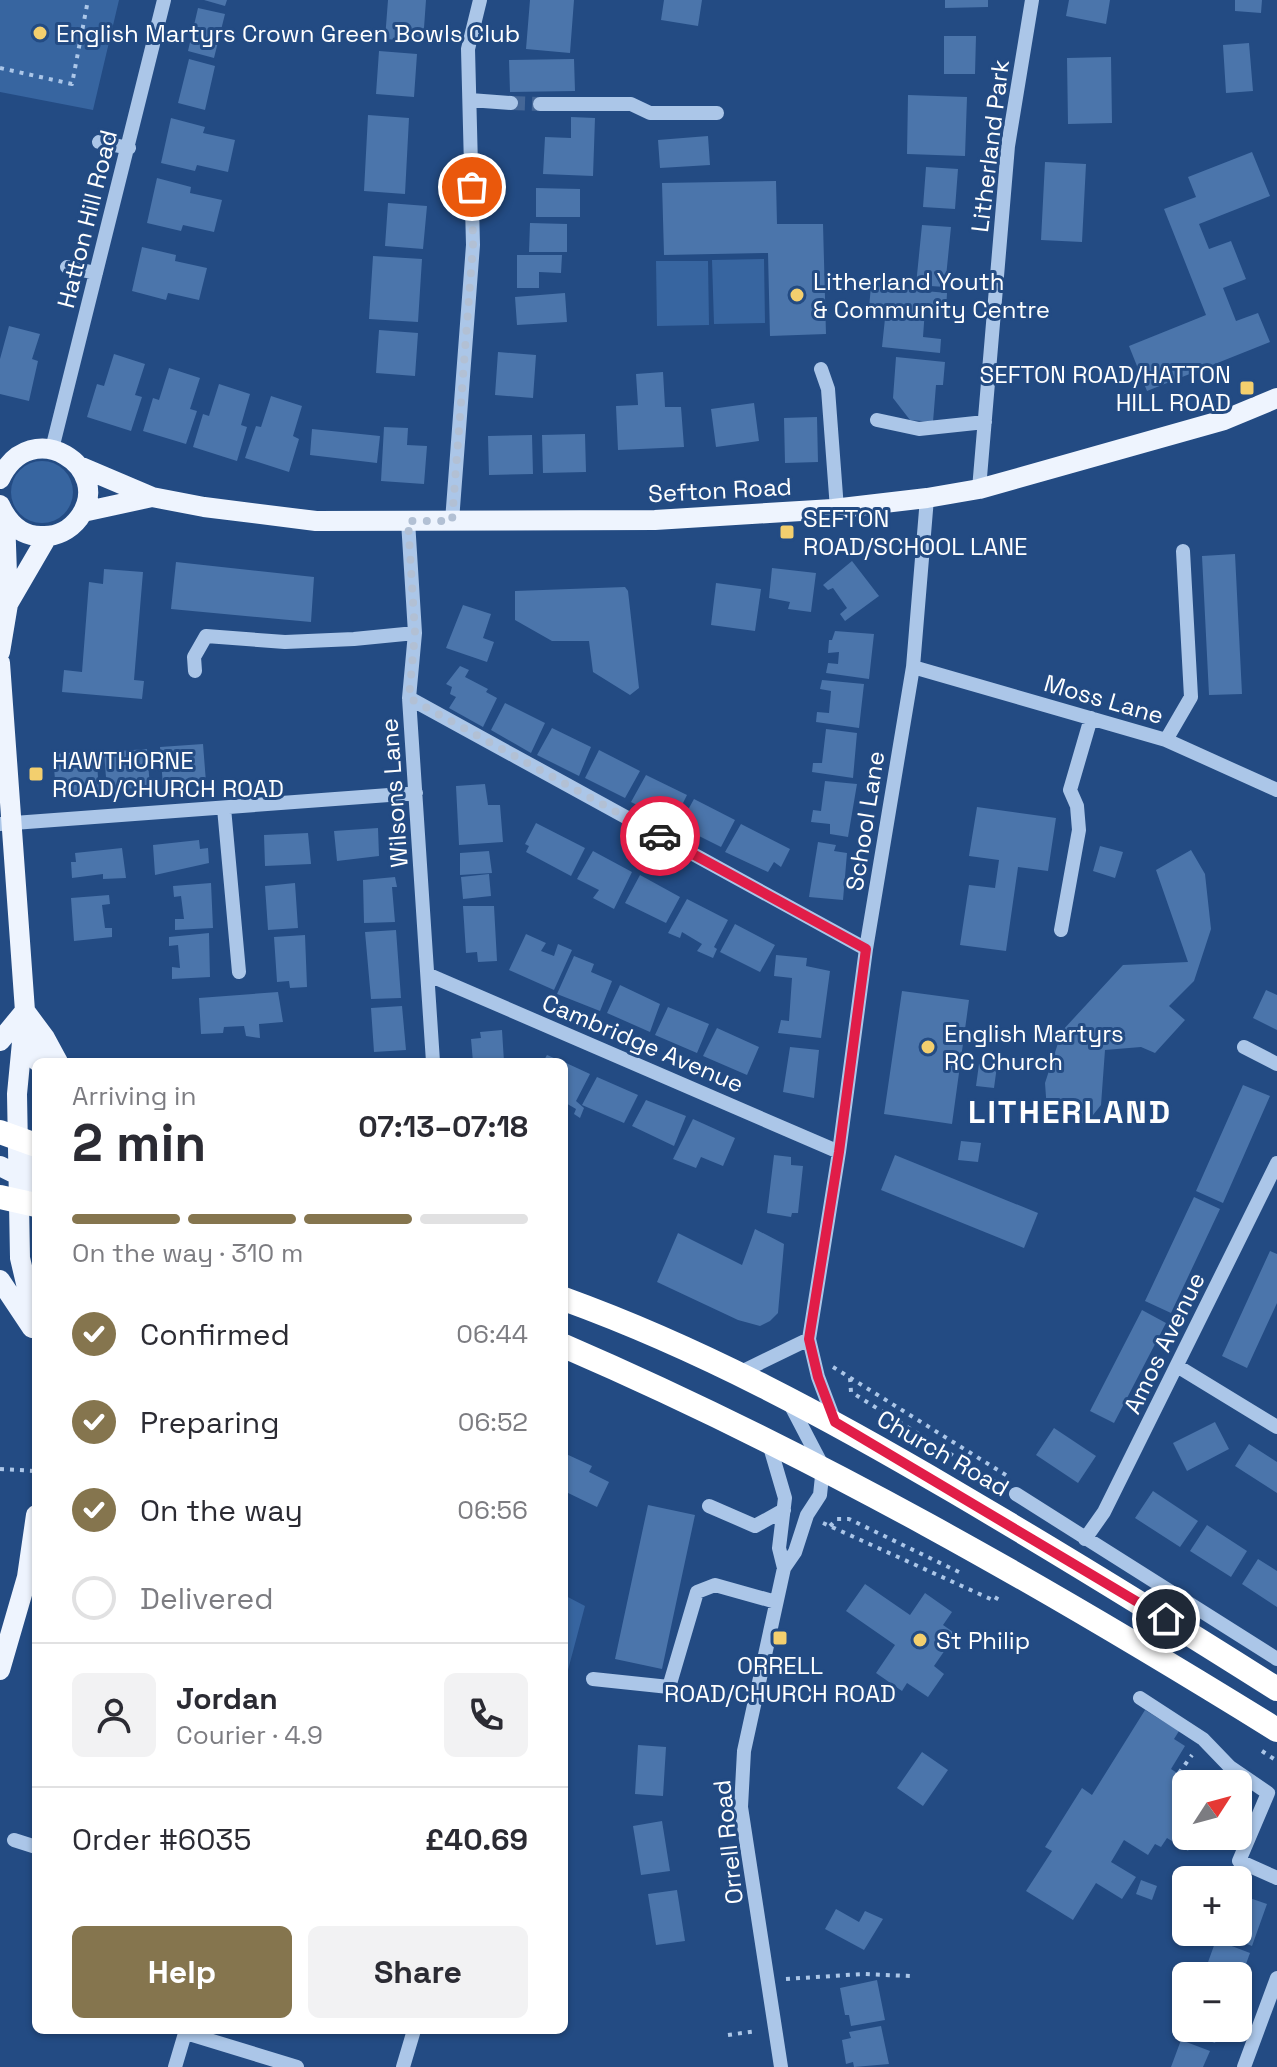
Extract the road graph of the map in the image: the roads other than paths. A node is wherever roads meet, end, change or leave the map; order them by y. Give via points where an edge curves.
1 (164, 0) edge
2 (480, 0) edge
3 (1032, 0) edge
4 (470, 100) junction
5 (511, 103) tunnel mouth
6 (540, 104) tunnel mouth
7 (717, 113) dead end
8 (99, 142) dead end
9 (129, 148) junction
10 (67, 267) dead end
11 (96, 273) junction
12 (821, 369) dead end
13 (1277, 398) edge
14 (877, 420) dead end
15 (985, 422) junction
16 (52, 449) junction
17 (7, 456) edge
18 (79, 466) junction
19 (0, 479) edge
20 (979, 489) junction
21 (152, 497) junction
22 (927, 498) junction
23 (837, 509) junction
24 (3, 511) edge
25 (83, 512) junction
26 (408, 521) junction
27 (452, 521) junction
28 (47, 537) junction
29 (1183, 551) dead end
30 (8, 604) junction
31 (415, 633) junction
32 (0, 652) edge
33 (0, 663) edge
34 (913, 667) junction
35 (195, 671) dead end
36 (409, 698) junction
37 (1091, 718) junction
38 (1166, 740) junction
39 (1277, 790) edge
40 (416, 793) junction
41 (224, 808) junction
42 (6, 823) edge
43 (8, 882) edge
44 (1061, 930) dead end
45 (866, 949) junction
46 (239, 972) dead end
47 (429, 975) junction
48 (25, 1011) junction
49 (0, 1041) edge
50 (1244, 1047) dead end
51 (37, 1058) edge
52 (56, 1058) edge
53 (433, 1058) edge
54 (1277, 1064) edge
55 (18, 1138) edge
56 (839, 1152) junction
57 (1277, 1163) edge
58 (18, 1169) edge
59 (18, 1201) edge
60 (0, 1280) edge
61 (568, 1301) edge
62 (32, 1309) edge
63 (32, 1329) edge
64 (809, 1339) junction
65 (568, 1348) edge
66 (1177, 1366) junction
67 (739, 1373) junction
68 (786, 1397) junction
69 (835, 1422) junction
70 (1277, 1427) edge
71 (768, 1439) junction
72 (823, 1467) junction
73 (1016, 1494) dead end
74 (709, 1506) dead end
75 (784, 1510) junction
76 (1085, 1539) junction
77 (32, 1543) edge
78 (784, 1568) junction
79 (776, 1602) junction
80 (1277, 1659) edge
81 (0, 1670) edge
82 (593, 1679) dead end
83 (1277, 1689) edge
84 (1140, 1698) dead end
85 (1277, 1730) edge
86 (14, 1840) dead end
87 (32, 1846) edge
88 (1277, 1878) edge
89 (1277, 1978) edge
90 (185, 2034) edge
91 (195, 2034) edge
92 (413, 2034) edge
93 (175, 2067) edge
94 (297, 2067) edge
95 (403, 2067) edge
96 (781, 2067) edge
97 (1244, 2067) edge

1 - 9 street, Hatton Hill Road
2 - 4 street via 468,49
3 - 15 street, Litherland Park via 1008,146
4 - 5 street
4 - 27 street via 473,245
6 - 7 street via 631,104 650,113
8 - 9 street
9 - 11 street, Hatton Hill Road
10 - 11 street
11 - 16 street, Hatton Hill Road
12 - 23 street via 828,389
13 - 20 main road, Sefton Road via 1224,420
14 - 15 street via 919,429
15 - 20 street, Litherland Park
16 - 17 main road
16 - 18 main road
17 - 19 main road
18 - 21 main road
18 - 25 main road via 87,489
20 - 22 main road, Sefton Road
21 - 25 main road
21 - 26 main road, Sefton Road via 316,521
22 - 23 main road, Sefton Road
22 - 34 street, School Lane
23 - 27 main road, Sefton Road via 655,520
24 - 28 main road via 23,532
24 - 30 main road
25 - 28 main road via 68,529
26 - 27 main road, Sefton Road
26 - 31 street, Wilsons Lane
28 - 30 main road
29 - 38 street via 1191,697
30 - 32 main road
31 - 35 street via 285,642 206,636 194,657
31 - 36 street, Wilsons Lane
33 - 42 main road
34 - 37 street, Moss Lane
34 - 45 street, School Lane
36 - 40 street, Wilsons Lane
36 - 45 street
37 - 38 street, Moss Lane
37 - 44 street via 1070,790 1079,830
38 - 39 street, Moss Lane
40 - 41 street
40 - 47 street, Wilsons Lane
41 - 42 street
41 - 46 street
42 - 43 main road
43 - 48 main road
45 - 56 street, School Lane
47 - 53 street, Wilsons Lane
47 - 56 street, Cambridge Avenue
48 - 49 main road
48 - 51 main road
48 - 52 main road
48 - 55 main road
50 - 54 street
55 - 58 main road
56 - 64 street, School Lane
57 - 66 street, Amos Avenue
58 - 59 main road
59 - 62 main road via 20,1258
60 - 63 main road
61 - 67 highway, Church Road
64 - 67 street
64 - 69 street, School Lane
65 - 71 highway
66 - 70 street
66 - 76 street, Amos Avenue via 1104,1512
67 - 68 highway, Church Road
68 - 69 highway, Church Road
68 - 72 street
69 - 83 highway, Church Road
71 - 72 highway
71 - 75 street, Orrell Road via 783,1487
72 - 78 street, Orrell Road via 820,1495
72 - 85 highway via 1052,1594
73 - 76 street, Church Road
74 - 75 street via 755,1526
75 - 78 street, Orrell Road via 779,1548
76 - 80 street, Church Road
77 - 81 main road
78 - 79 street, Orrell Road
79 - 82 street via 715,1585 697,1592 669,1687
79 - 96 street, Orrell Road via 742,1769 741,1807
84 - 88 street via 1203,1739 1230,1767 1268,1793 1239,1861
86 - 87 street
89 - 97 street
90 - 93 street
91 - 94 street
92 - 95 street

